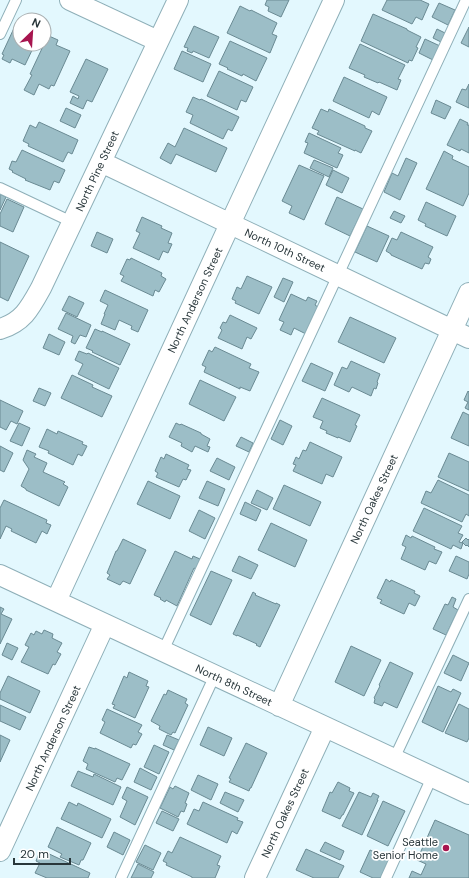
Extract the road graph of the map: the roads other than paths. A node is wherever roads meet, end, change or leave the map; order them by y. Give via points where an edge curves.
1 (16, 0) edge
2 (70, 0) edge
3 (178, 0) edge
4 (334, 0) edge
5 (466, 0) edge
6 (0, 34) edge
7 (158, 41) junction
8 (101, 162) junction
9 (0, 188) edge
10 (72, 222) junction
11 (230, 224) junction
12 (338, 275) junction
13 (469, 293) edge
14 (0, 329) edge
15 (460, 334) edge
16 (0, 575) edge
17 (469, 599) edge
18 (56, 601) junction
19 (106, 624) junction
20 (163, 651) junction
21 (215, 675) junction
22 (279, 706) junction
23 (325, 727) junction
24 (394, 759) junction
25 (432, 777) junction
26 (469, 794) edge
27 (0, 851) edge
28 (121, 878) edge
29 (255, 878) edge
30 (386, 878) edge

1 - 6 lane
2 - 7 street
3 - 7 street, North Pine Street
4 - 11 street, North Anderson Street
5 - 12 lane
7 - 8 street, North Pine Street
8 - 10 street, North Pine Street
8 - 11 street, North 10th Street
9 - 10 lane
10 - 14 street, North Pine Street via 33,303 19,320
11 - 12 street, North 10th Street
11 - 18 street, North Anderson Street
12 - 15 street, North 10th Street
12 - 20 lane
13 - 15 street, North Oakes Street
15 - 22 street, North Oakes Street
16 - 18 street, North 8th Street
17 - 24 lane
18 - 19 street, North 8th Street
19 - 20 street, North 8th Street
19 - 27 street, North Anderson Street
20 - 21 street, North 8th Street
21 - 22 street, North 8th Street
21 - 28 lane
22 - 23 street, North 8th Street
23 - 24 street, North 8th Street
23 - 29 street, North Oakes Street
24 - 25 street, North 8th Street
25 - 26 street, North 8th Street
25 - 30 lane

